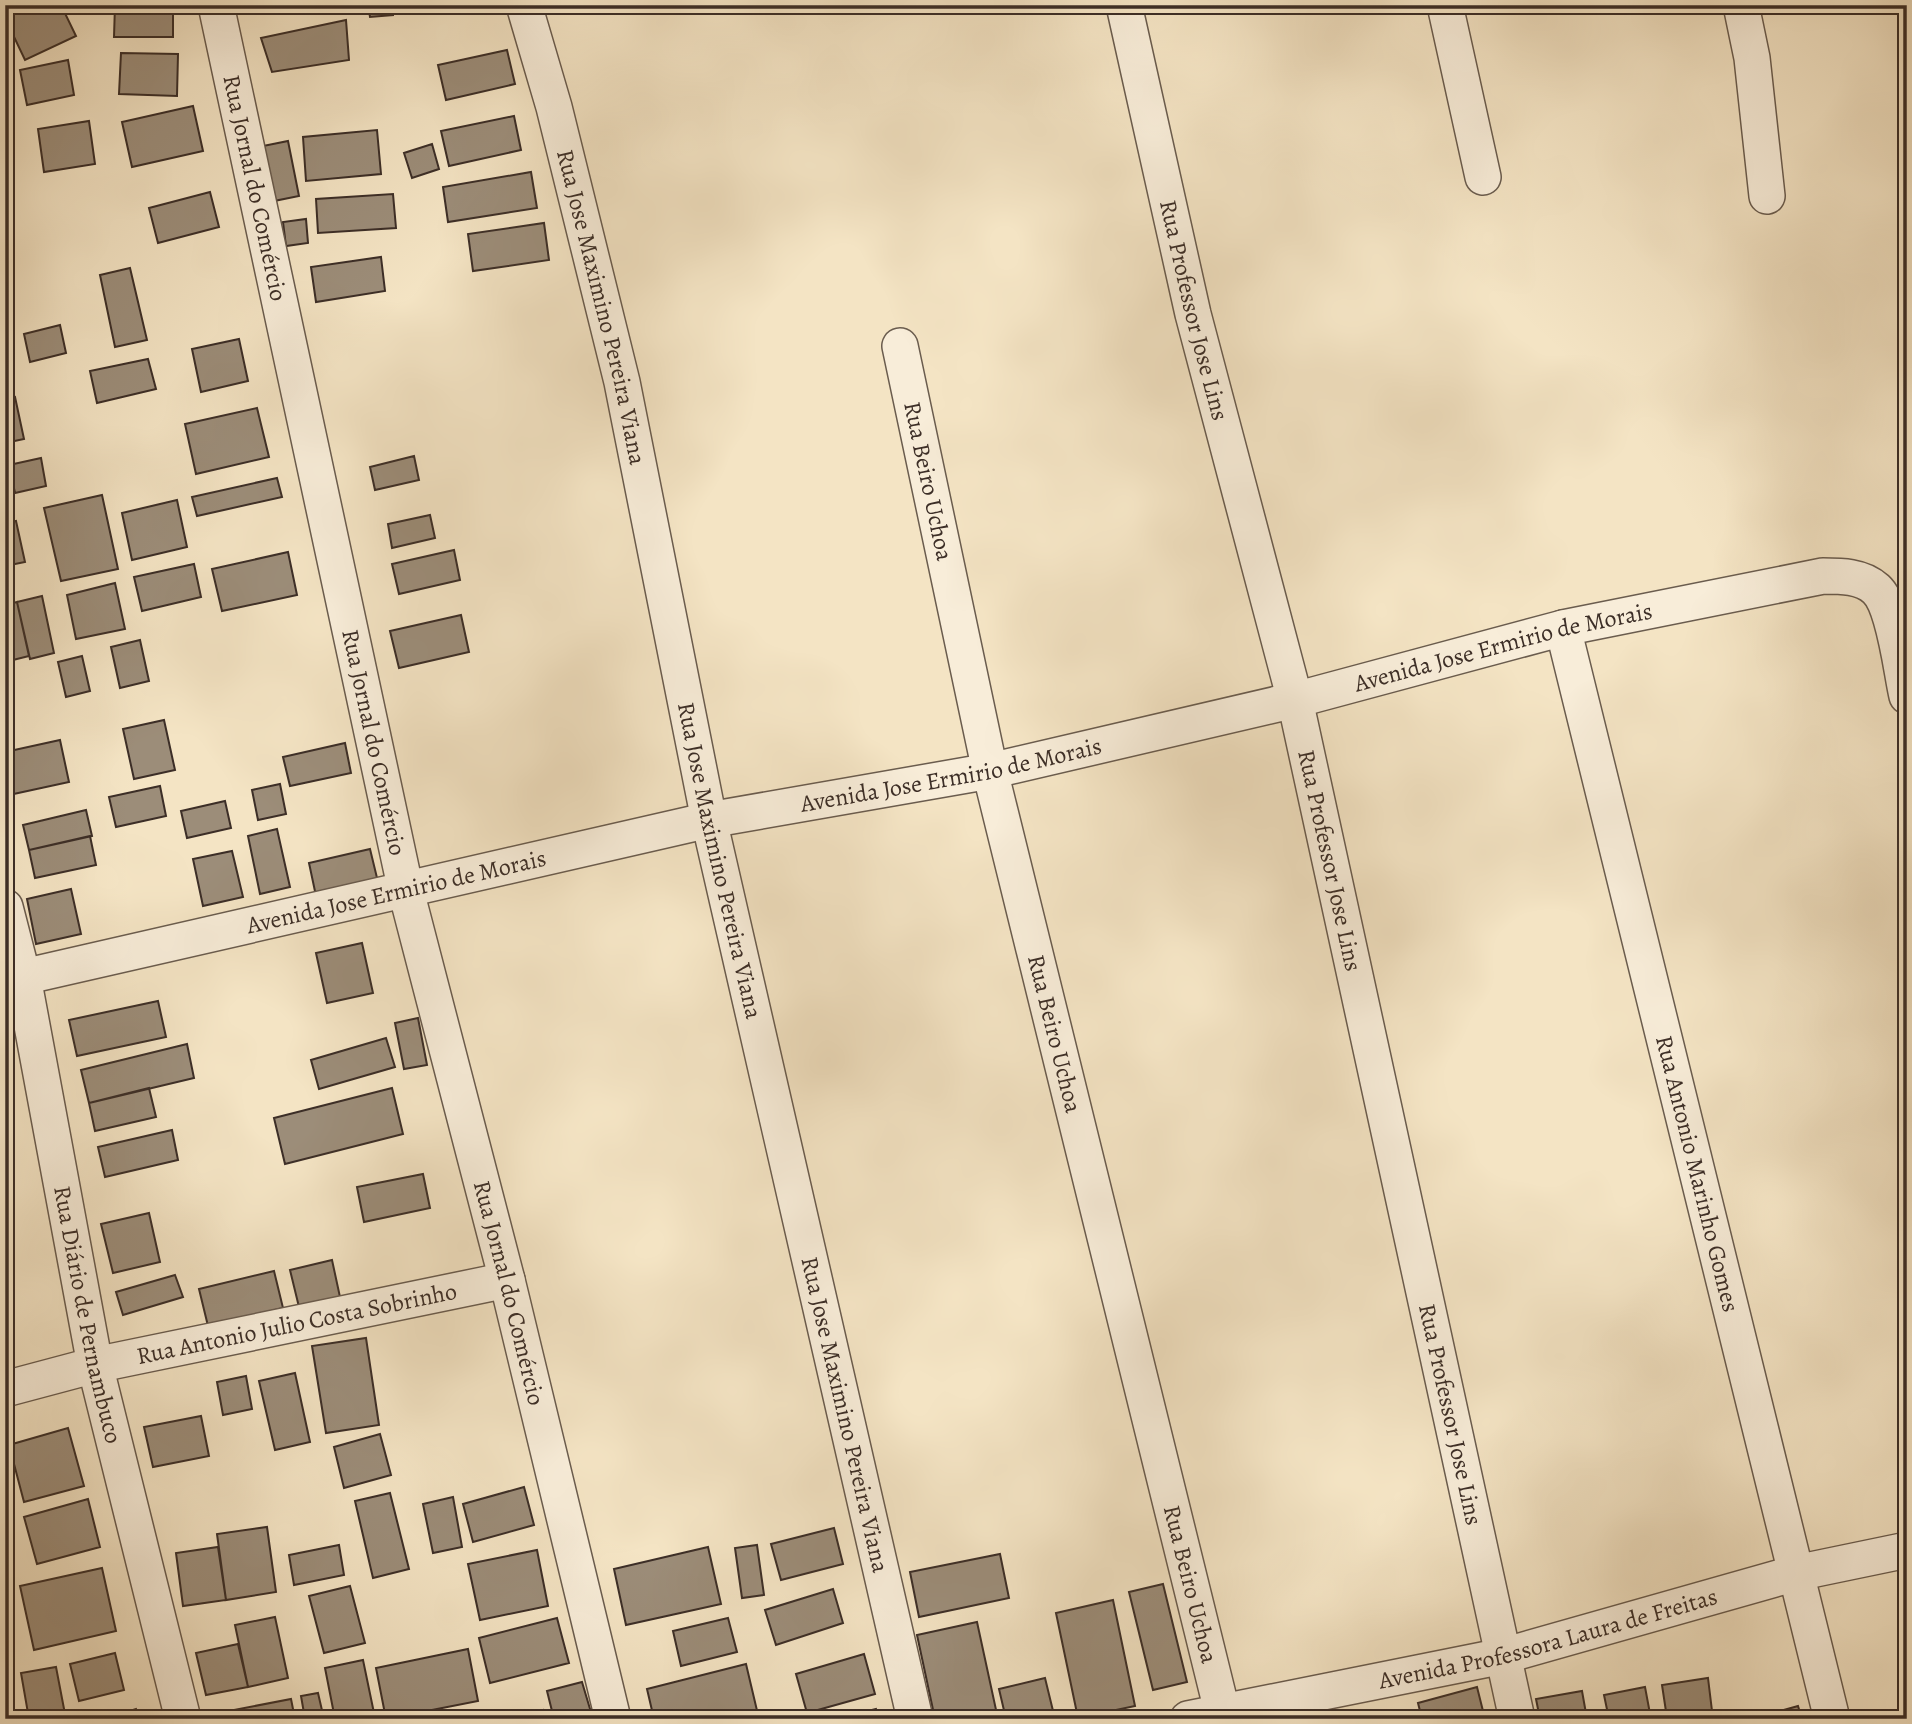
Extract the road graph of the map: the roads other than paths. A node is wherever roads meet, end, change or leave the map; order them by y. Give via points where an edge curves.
1 (216, 5) edge
2 (524, 5) edge
3 (1124, 5) edge
4 (1445, 5) edge
5 (1741, 5) edge
6 (1483, 177) dead end
7 (1767, 195) dead end
8 (900, 346) dead end
9 (1563, 628) junction
10 (1907, 696) edge
11 (1295, 700) junction
12 (990, 771) junction
13 (709, 820) junction
14 (406, 891) junction
15 (5, 907) edge
16 (23, 977) junction
17 (507, 1280) junction
18 (95, 1365) junction
19 (5, 1389) edge
20 (1907, 1550) edge
21 (1796, 1573) junction
22 (1503, 1656) junction
23 (1223, 1715) edge
24 (183, 1719) edge
25 (613, 1719) edge
26 (915, 1719) edge
27 (1188, 1719) edge
28 (1517, 1719) edge
29 (1832, 1719) edge

1 - 14 street, Rua Jornal do Comércio
2 - 13 street, Rua Jose Maximino Pereira Viana via 622,383
3 - 11 street, Rua Professor Jose Lins via 1193,314
4 - 6 street
5 - 7 street via 1752,58
8 - 12 street, Rua Beiro Uchoa
9 - 10 street, Avenida Jose Ermirio de Morais via 1823,576 1847,577 1877,590 1889,613
9 - 11 street, Avenida Jose Ermirio de Morais
9 - 21 street, Rua Antonio Marinho Gomes
11 - 12 street, Avenida Jose Ermirio de Morais
11 - 22 street, Rua Professor Jose Lins
12 - 13 street, Avenida Jose Ermirio de Morais
12 - 23 street, Rua Beiro Uchoa
13 - 14 street, Avenida Jose Ermirio de Morais
13 - 26 street, Rua Jose Maximino Pereira Viana
14 - 16 street, Avenida Jose Ermirio de Morais
14 - 17 street, Rua Jornal do Comércio
15 - 16 street, Rua Diário de Pernambuco
16 - 18 street, Rua Diário de Pernambuco
17 - 18 street, Rua Antonio Julio Costa Sobrinho
17 - 25 street, Rua Jornal do Comércio
18 - 19 street, Rua Antonio Julio Costa Sobrinho
18 - 24 street, Rua Diário de Pernambuco
20 - 21 street, Avenida Professora Laura de Freitas
21 - 22 street, Avenida Professora Laura de Freitas
21 - 29 street, Rua Antonio Marinho Gomes
22 - 23 street, Avenida Professora Laura de Freitas
22 - 28 street, Rua Professor Jose Lins
23 - 27 street, Avenida Professora Laura de Freitas

